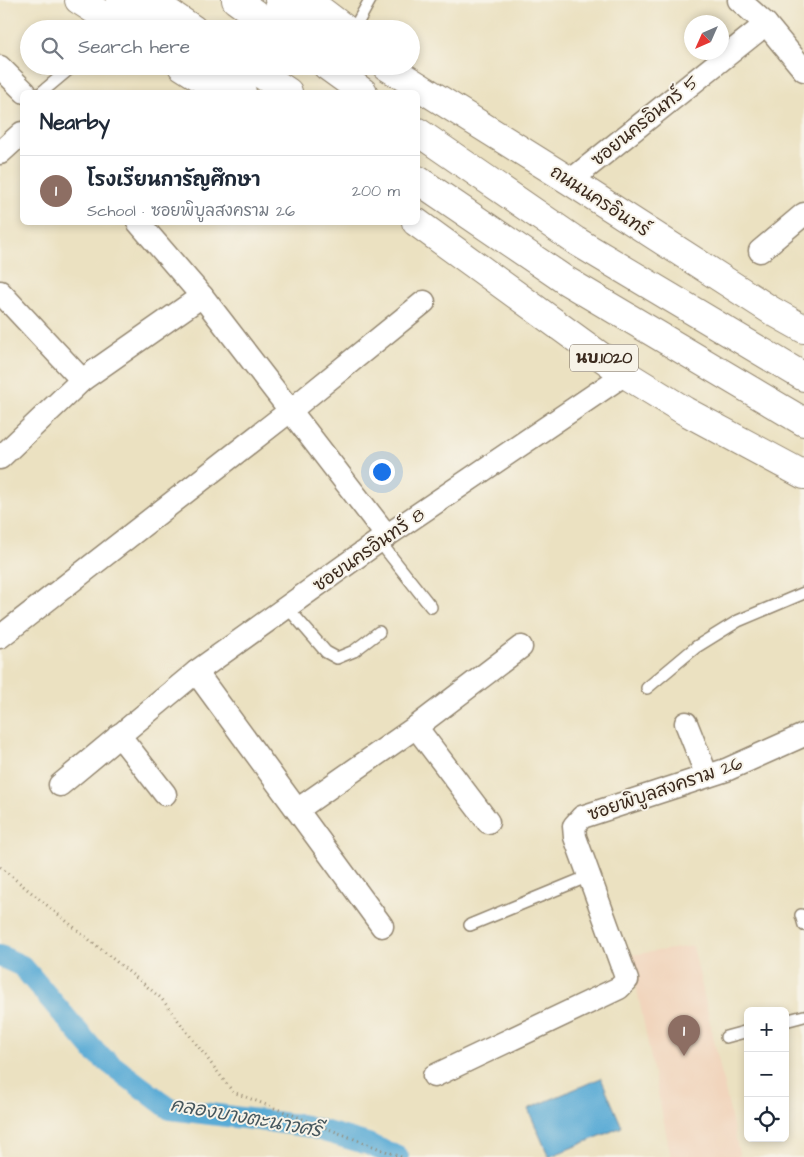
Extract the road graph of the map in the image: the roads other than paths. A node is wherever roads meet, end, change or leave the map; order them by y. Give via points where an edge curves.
1 (79, 0) edge
2 (120, 0) edge
3 (150, 0) edge
4 (236, 0) edge
5 (279, 0) edge
6 (307, 0) edge
7 (370, 0) edge
8 (739, 0) edge
9 (110, 20) edge
10 (146, 20) edge
11 (180, 20) edge
12 (264, 20) edge
13 (311, 20) edge
14 (333, 20) edge
15 (359, 20) edge
16 (766, 24) junction
17 (0, 67) edge
18 (804, 70) edge
19 (62, 75) edge
20 (196, 75) edge
21 (219, 75) edge
22 (262, 75) edge
23 (339, 75) edge
24 (400, 75) edge
25 (416, 75) edge
26 (23, 90) edge
27 (44, 90) edge
28 (220, 90) edge
29 (239, 90) edge
30 (285, 90) edge
31 (360, 90) edge
32 (488, 130) junction
33 (420, 133) edge
34 (20, 134) edge
35 (0, 153) edge
36 (570, 181) junction
37 (425, 184) edge
38 (804, 214) edge
39 (141, 225) edge
40 (420, 225) edge
41 (760, 251) dead end
42 (0, 292) edge
43 (202, 296) junction
44 (424, 302) dead end
45 (804, 329) edge
46 (625, 374) junction
47 (804, 377) edge
48 (82, 380) junction
49 (291, 410) junction
50 (804, 422) edge
51 (0, 458) edge
52 (804, 476) edge
53 (383, 539) junction
54 (804, 592) edge
55 (431, 607) dead end
56 (287, 608) junction
57 (379, 632) dead end
58 (0, 637) edge
59 (521, 647) dead end
60 (196, 672) junction
61 (647, 688) dead end
62 (686, 723) dead end
63 (416, 727) junction
64 (119, 735) junction
65 (804, 735) edge
66 (707, 776) junction
67 (60, 785) dead end
68 (165, 794) dead end
69 (297, 810) junction
70 (488, 822) dead end
71 (589, 876) junction
72 (470, 925) dead end
73 (382, 926) dead end
74 (804, 1016) edge
75 (789, 1020) edge
76 (744, 1032) edge
77 (726, 1037) dead end
78 (434, 1076) dead end

1 - 9 main road
2 - 10 main road
3 - 11 main road
4 - 12 main road
5 - 13 main road
6 - 14 main road
7 - 15 lane
8 - 16 street
16 - 18 street
16 - 36 street, ซอยนครอินทร์ 5
17 - 26 street
19 - 27 lane
20 - 28 main road
21 - 29 main road
22 - 30 main road
23 - 31 main road
24 - 32 main road
25 - 32 main road, ถนนนครอินทร์ via 475,113
32 - 36 main road, ถนนนครอินทร์
33 - 47 main road via 576,241
34 - 35 street
36 - 45 main road, ถนนนครอินทร์
37 - 50 main road, นบ.1020 via 565,280
38 - 41 street
39 - 43 street
40 - 46 main road, นบ.1020
42 - 48 street
43 - 48 street
43 - 49 street
44 - 49 street
46 - 52 main road, นบ.1020
46 - 53 street, ซอยนครอินทร์ 8
48 - 51 street
49 - 53 street
49 - 58 street
53 - 55 lane
53 - 56 street, ซอยนครอินทร์ 8
54 - 61 lane via 738,621 696,647
56 - 57 lane via 326,652 337,658 354,651
56 - 60 street, ซอยนครอินทร์ 8
59 - 63 street
60 - 64 street, ซอยนครอินทร์ 8
60 - 69 street
62 - 66 street
63 - 69 street
63 - 70 street
64 - 67 street, ซอยนครอินทร์ 8
64 - 68 street
65 - 66 street, ซอยพิบูลสงคราม 26
66 - 71 street, ซอยพิบูลสงคราม 26 via 582,817 574,826 575,838
69 - 73 street
71 - 72 lane
71 - 78 street, ซอยพิบูลสงคราม 26 via 627,980 620,988
74 - 75 lane
76 - 77 lane

